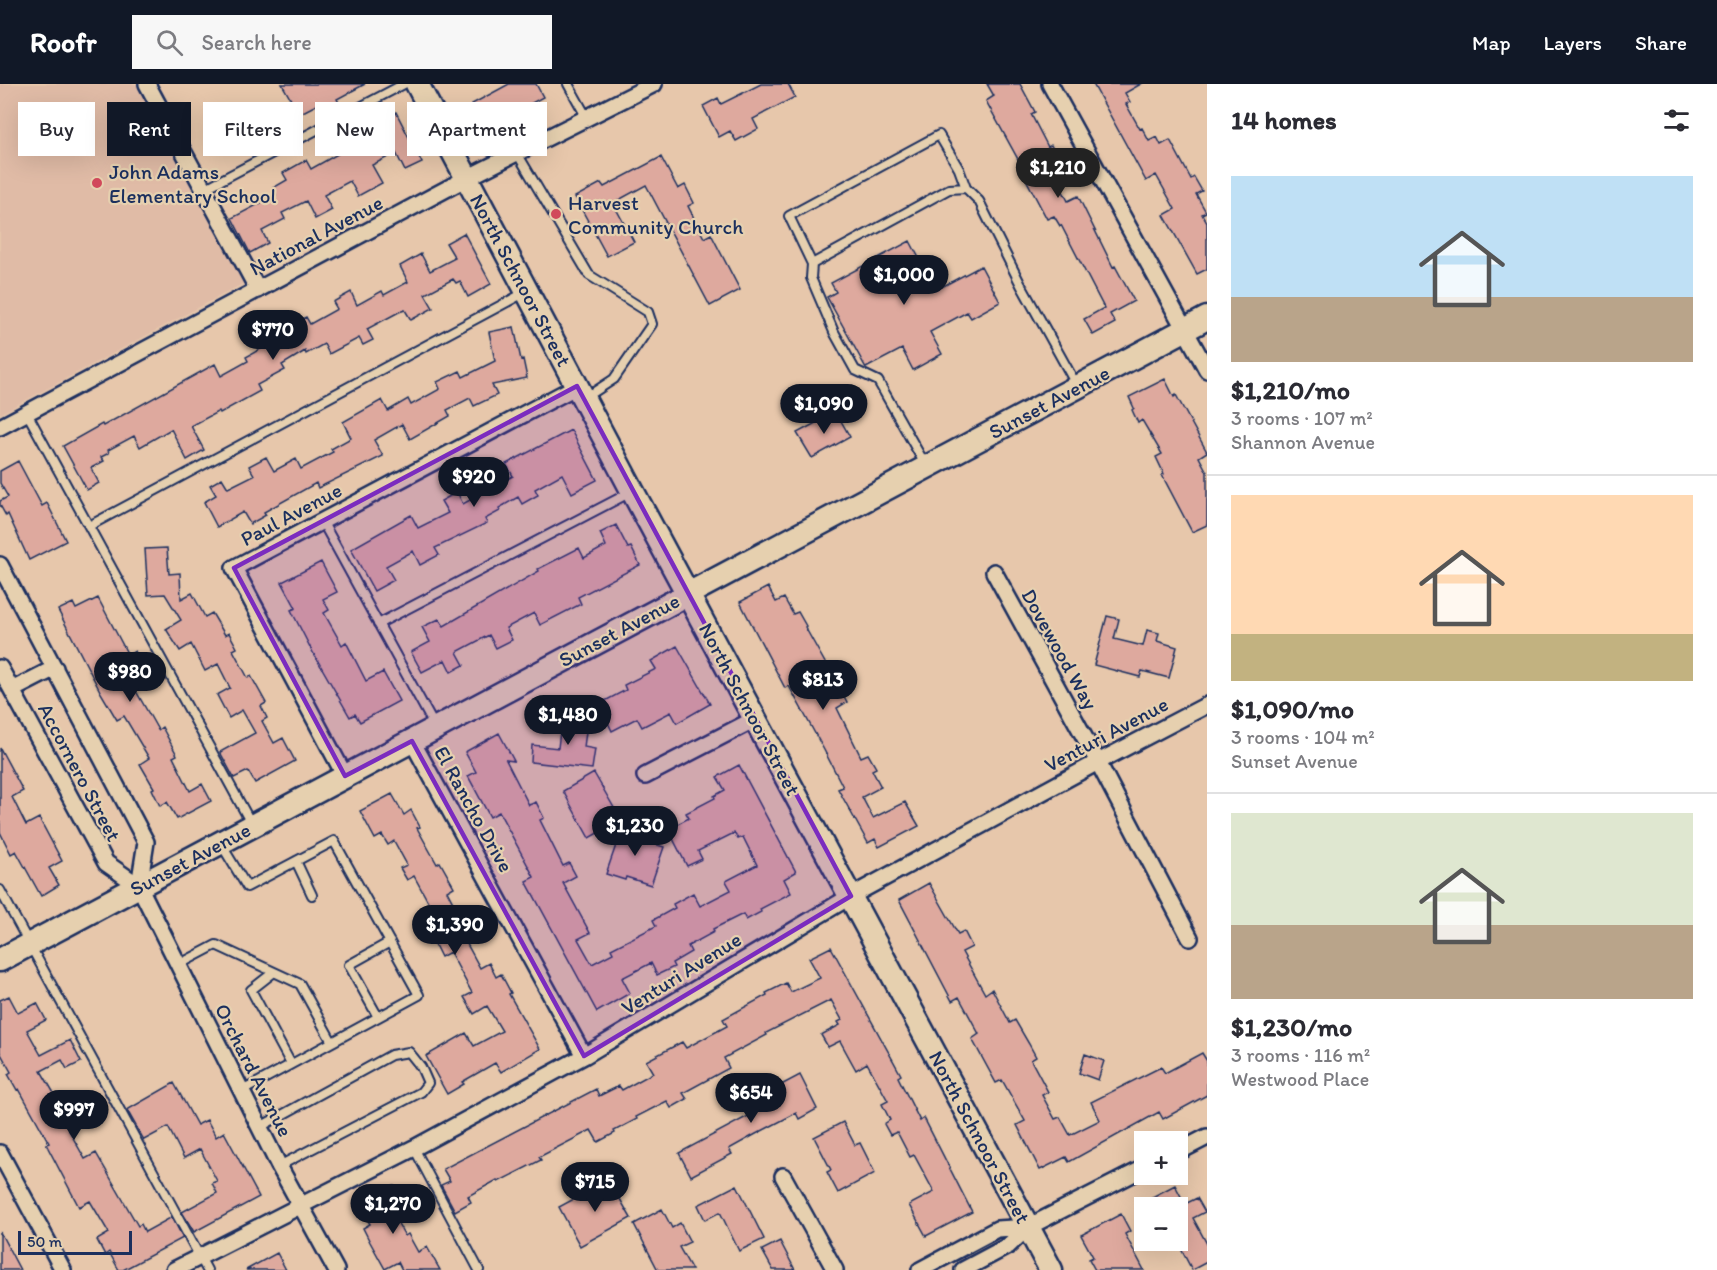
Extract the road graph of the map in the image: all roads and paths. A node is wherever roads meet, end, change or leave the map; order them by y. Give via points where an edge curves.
1 (404, 84) edge
2 (417, 84) edge
3 (568, 84) edge
4 (654, 84) edge
5 (1050, 84) edge
6 (149, 85) edge
7 (587, 118) junction
8 (547, 138) edge
9 (512, 156) edge
10 (520, 156) edge
11 (467, 178) junction
12 (966, 188) junction
13 (204, 189) junction
14 (812, 264) junction
15 (258, 290) junction
16 (527, 292) junction
17 (1207, 318) edge
18 (1185, 330) junction
19 (1207, 370) edge
20 (1077, 387) junction
21 (580, 393) junction
22 (27, 413) junction
23 (0, 427) edge
24 (926, 467) junction
25 (633, 492) junction
26 (322, 521) junction
27 (89, 526) junction
28 (0, 565) edge
29 (994, 572) dead end
30 (687, 593) junction
31 (378, 624) junction
32 (0, 668) edge
33 (54, 669) junction
34 (12, 690) junction
35 (1207, 705) edge
36 (755, 719) junction
37 (436, 728) junction
38 (412, 741) junction
39 (1098, 762) junction
40 (345, 776) junction
41 (645, 776) dead end
42 (252, 826) junction
43 (221, 842) junction
44 (296, 861) junction
45 (139, 886) junction
46 (0, 890) edge
47 (312, 895) dead end
48 (851, 896) junction
49 (1190, 938) dead end
50 (390, 942) junction
51 (29, 944) junction
52 (0, 960) edge
53 (178, 965) junction
54 (274, 972) junction
55 (378, 1017) junction
56 (332, 1042) junction
57 (584, 1056) junction
58 (291, 1064) junction
59 (242, 1091) junction
60 (260, 1127) junction
61 (1206, 1141) edge
62 (414, 1148) junction
63 (1188, 1148) edge
64 (0, 1153) edge
65 (279, 1166) junction
66 (1134, 1173) edge
67 (783, 1176) dead end
68 (300, 1205) junction
69 (1028, 1227) junction
70 (203, 1264) edge
71 (63, 1270) edge
72 (174, 1270) edge
73 (336, 1270) edge
74 (479, 1270) edge
75 (835, 1270) edge
76 (920, 1270) edge
77 (963, 1270) edge
78 (1051, 1270) edge

1 - 13 lane
2 - 11 main road, North Schnoor Street
3 - 7 lane
4 - 7 street, National Avenue
5 - 18 street
6 - 13 street
7 - 8 street, National Avenue
9 - 11 street, National Avenue
10 - 21 lane via 589,275 648,312 652,324 614,379
11 - 15 street, National Avenue
11 - 16 main road, North Schnoor Street
12 - 14 lane via 949,189
12 - 14 lane via 939,135 789,216
12 - 20 lane via 979,201
13 - 15 street
14 - 24 lane via 812,278 855,370 878,381
15 - 22 street, National Avenue
16 - 21 main road, North Schnoor Street
16 - 27 lane
17 - 18 main road, Sunset Avenue
18 - 19 street
18 - 20 main road, Sunset Avenue
20 - 24 main road, Sunset Avenue
21 - 25 main road, North Schnoor Street
21 - 26 street, Paul Avenue
22 - 23 street, National Avenue
22 - 27 lane
24 - 30 main road, Sunset Avenue
25 - 30 main road, North Schnoor Street
25 - 31 lane
26 - 31 lane
26 - 40 street, Paul Avenue via 234,568
27 - 42 lane
28 - 33 street, Accornero Street
29 - 39 street, Dovewood Way
30 - 36 main road, North Schnoor Street
30 - 37 main road, Sunset Avenue
31 - 37 lane
32 - 34 street, Accornero Street
33 - 34 street
33 - 45 street, Accornero Street via 146,842
34 - 45 street, Accornero Street via 106,863
35 - 39 street, Venturi Avenue
36 - 41 street
36 - 48 main road, North Schnoor Street
37 - 38 main road, Sunset Avenue
38 - 40 main road, Sunset Avenue
38 - 57 street, El Rancho Drive
39 - 48 street, Venturi Avenue
39 - 49 street, Dovewood Way
40 - 42 main road, Sunset Avenue
42 - 43 main road, Sunset Avenue
43 - 44 lane via 247,887
43 - 45 main road, Sunset Avenue
44 - 47 lane
44 - 50 lane via 334,841
45 - 51 main road, Sunset Avenue
45 - 53 street, Orchard Avenue
46 - 51 lane
48 - 57 street, Venturi Avenue
48 - 69 main road, North Schnoor Street
50 - 55 lane via 419,995
50 - 55 lane via 349,964
51 - 52 main road, Sunset Avenue
51 - 70 lane
53 - 54 lane via 216,945
53 - 59 street, Orchard Avenue
54 - 56 lane via 300,984
54 - 58 lane via 251,990
55 - 56 lane
56 - 58 lane
57 - 62 street, Venturi Avenue
58 - 59 lane
59 - 60 street, Orchard Avenue
60 - 65 street, Orchard Avenue
60 - 65 lane via 399,1052 409,1052 421,1067 428,1083 422,1092
61 - 63 street
62 - 68 street, Venturi Avenue
62 - 74 lane
64 - 71 street
65 - 68 street, Orchard Avenue
66 - 69 street
67 - 75 street
68 - 70 street, Venturi Avenue
68 - 73 street, Orchard Avenue
69 - 76 street via 997,1229
69 - 77 street via 1008,1246
69 - 78 main road, North Schnoor Street
70 - 72 street, Venturi Avenue

